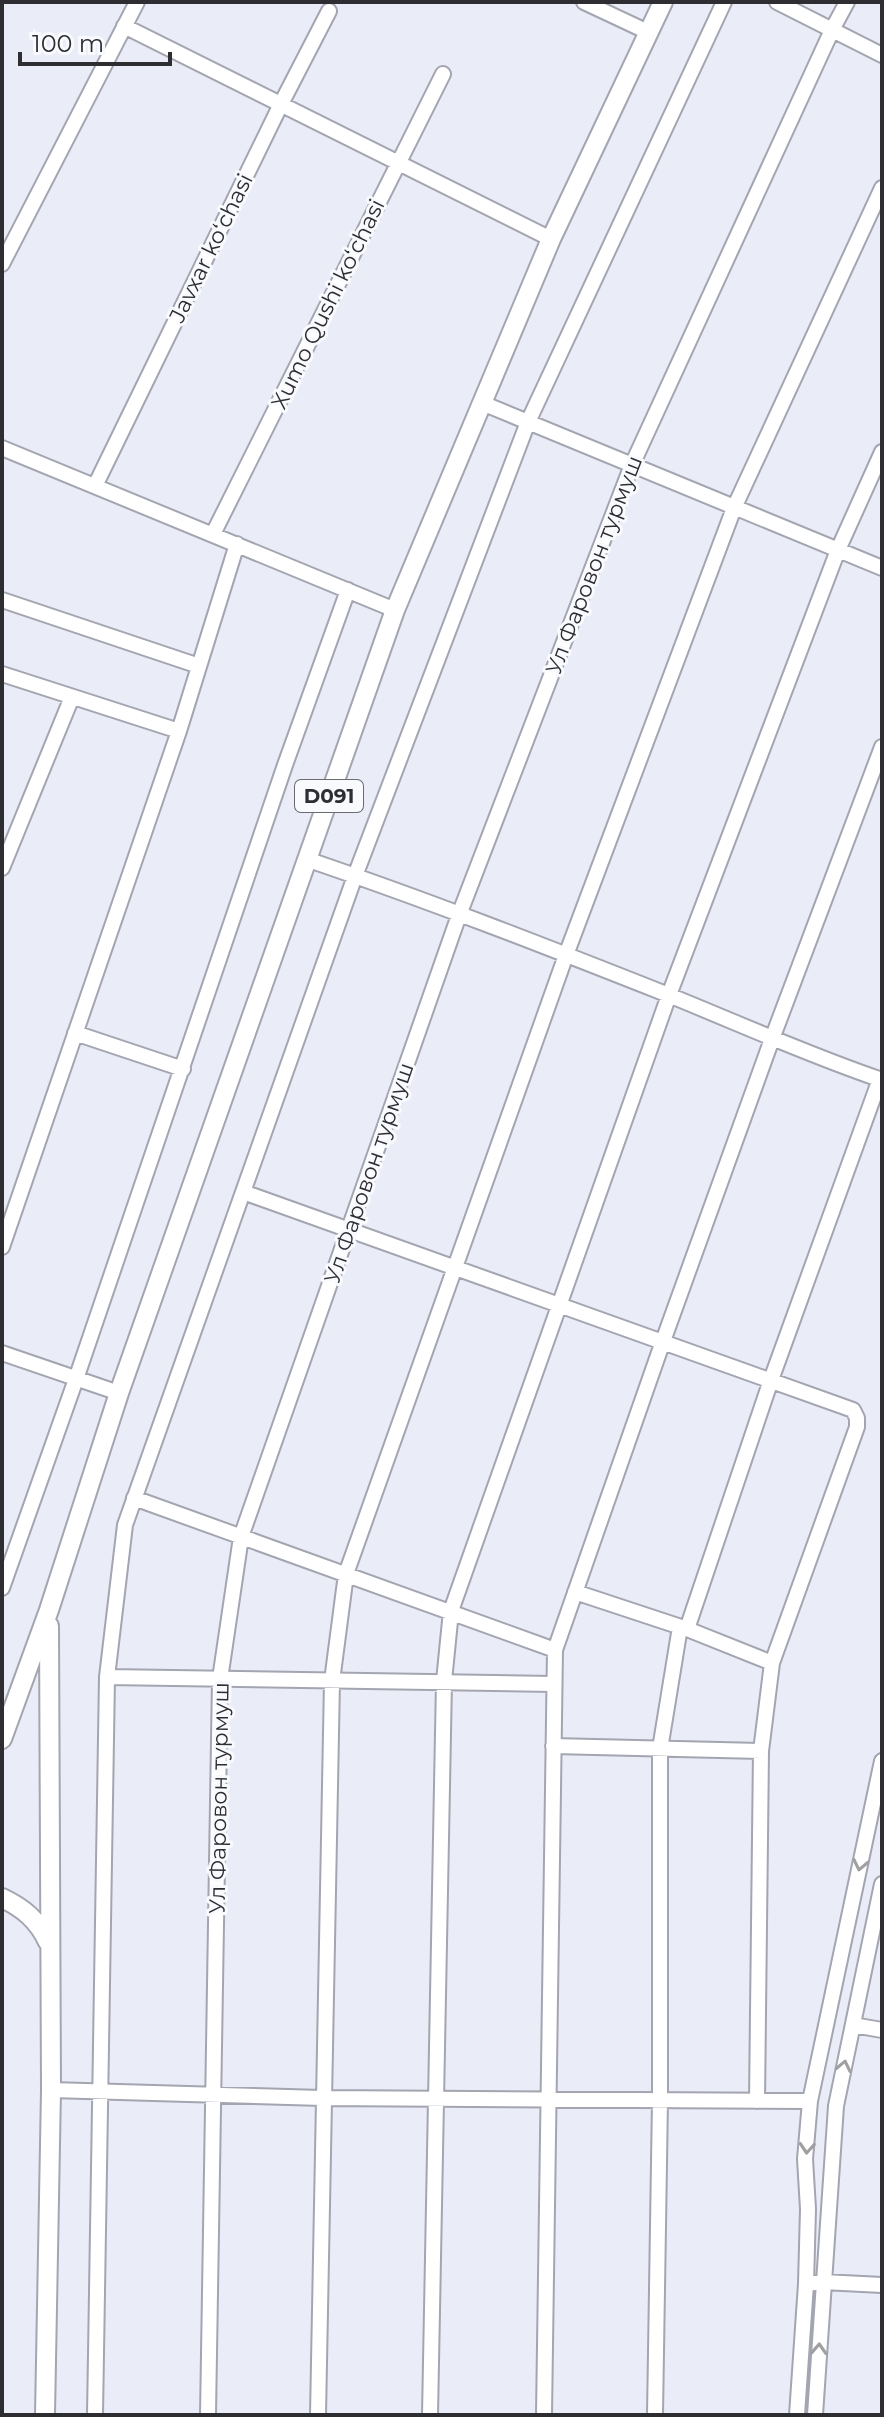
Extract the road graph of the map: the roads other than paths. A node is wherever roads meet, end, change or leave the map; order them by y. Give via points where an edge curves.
1 (137, 2) edge
2 (584, 2) edge
3 (663, 2) edge
4 (724, 2) edge
5 (777, 2) edge
6 (847, 2) edge
7 (329, 11) dead end
8 (124, 26) junction
9 (832, 30) junction
10 (648, 32) junction
11 (882, 55) edge
12 (443, 74) dead end
13 (281, 104) junction
14 (398, 162) junction
15 (882, 188) edge
16 (551, 239) junction
17 (2, 264) edge
18 (482, 403) junction
19 (528, 422) junction
20 (2, 448) edge
21 (882, 452) edge
22 (632, 465) junction
23 (95, 486) junction
24 (734, 508) junction
25 (213, 534) junction
26 (237, 544) junction
27 (838, 550) junction
28 (882, 568) edge
29 (348, 590) junction
30 (2, 600) edge
31 (395, 610) junction
32 (199, 666) junction
33 (2, 674) edge
34 (72, 697) junction
35 (179, 731) junction
36 (882, 747) edge
37 (306, 859) junction
38 (2, 868) edge
39 (355, 876) junction
40 (459, 915) junction
41 (566, 955) junction
42 (669, 995) junction
43 (75, 1033) junction
44 (772, 1039) junction
45 (183, 1069) junction
46 (881, 1079) edge
47 (243, 1192) junction
48 (349, 1230) junction
49 (2, 1247) edge
50 (454, 1268) junction
51 (560, 1305) junction
52 (662, 1344) junction
53 (2, 1353) edge
54 (76, 1379) junction
55 (771, 1380) junction
56 (119, 1393) junction
57 (134, 1498) junction
58 (241, 1537) junction
59 (346, 1574) junction
60 (2, 1588) edge
61 (575, 1592) junction
62 (49, 1610) junction
63 (451, 1611) junction
64 (683, 1628) junction
65 (555, 1650) junction
66 (772, 1663) junction
67 (107, 1677) junction
68 (220, 1679) junction
69 (332, 1681) junction
70 (444, 1681) junction
71 (553, 1684) junction
72 (2, 1739) edge
73 (553, 1746) junction
74 (660, 1749) junction
75 (761, 1751) junction
76 (882, 1761) edge
77 (882, 1884) edge
78 (2, 1898) edge
79 (50, 1946) junction
80 (853, 2025) junction
81 (882, 2030) edge
82 (51, 2090) junction
83 (100, 2093) junction
84 (213, 2093) junction
85 (322, 2098) junction
86 (435, 2098) junction
87 (550, 2099) junction
88 (660, 2100) junction
89 (757, 2101) junction
90 (810, 2101) junction
91 (823, 2282) junction
92 (806, 2284) junction
93 (882, 2285) edge
94 (45, 2415) edge
95 (95, 2415) edge
96 (208, 2415) edge
97 (318, 2415) edge
98 (430, 2415) edge
99 (544, 2415) edge
100 (655, 2415) edge
101 (797, 2415) edge
102 (815, 2415) edge

1 - 8 street
2 - 10 street
3 - 10 main road, D091
4 - 19 street
5 - 9 street
6 - 9 street, Ул Фаровон турмуш
7 - 13 street, Javxar koʻchasi
8 - 13 street
8 - 17 street
9 - 11 street
9 - 22 street, Ул Фаровон турмуш
10 - 16 main road, D091
12 - 14 street, Xumo Qushi koʻchasi
13 - 14 street
13 - 23 street, Javxar koʻchasi
14 - 16 street
14 - 25 street, Xumo Qushi koʻchasi
15 - 24 street
16 - 18 main road, D091
18 - 19 street
18 - 31 main road, D091
19 - 22 street
19 - 39 street
20 - 23 street
21 - 27 street
22 - 24 street
22 - 40 street, Ул Фаровон турмуш
23 - 25 street
24 - 27 street
24 - 41 street
25 - 26 street
26 - 29 street
26 - 32 street
27 - 28 street
27 - 42 street
29 - 31 street
29 - 45 street
30 - 32 street
31 - 37 main road, D091
32 - 35 street
33 - 34 street
34 - 35 street
34 - 38 street
35 - 43 street
36 - 44 street
37 - 39 street
37 - 56 main road, D091
39 - 40 street
39 - 47 street
40 - 41 street
40 - 48 street, Ул Фаровон турмуш
41 - 42 street
41 - 50 street
42 - 44 street
42 - 51 street
43 - 45 street
43 - 49 street
44 - 46 street
44 - 52 street
45 - 54 street
46 - 55 street
47 - 48 street
47 - 57 street
48 - 50 street
48 - 58 street, Ул Фаровон турмуш
50 - 51 street
50 - 59 street
51 - 52 street
51 - 63 street
52 - 55 street
52 - 61 street
53 - 54 street
54 - 56 street
54 - 60 street
55 - 64 street
55 - 66 street via 853,1410 857,1418
56 - 62 main road, D091
57 - 58 street
57 - 67 street via 125,1525
58 - 59 street
58 - 68 street, Ул Фаровон турмуш
59 - 63 street
59 - 69 street
61 - 64 street
61 - 65 street
62 - 72 main road, D091
62 - 79 main road
63 - 65 street
63 - 70 street
64 - 66 street
64 - 74 street
65 - 71 street
66 - 75 street
67 - 68 street
67 - 83 street
68 - 69 street
68 - 84 street, Ул Фаровон турмуш
69 - 70 street
69 - 85 street
70 - 71 street
70 - 86 street
71 - 73 street
73 - 74 street
73 - 87 street
74 - 75 street
74 - 88 street
75 - 89 street
76 -> 90 street
77 - 80 street
78 - 79 main road via 37,1923
79 - 82 main road
80 - 81 street
91 -> 80 street via 836,2106
82 - 83 street
82 - 94 main road
83 - 84 street
83 - 95 street
84 - 85 street
84 - 96 street, Ул Фаровон турмуш
85 - 86 street
85 - 97 street
86 - 87 street
86 - 98 street
87 - 88 street
87 - 99 street
88 - 89 street
88 - 100 street
89 - 90 street
90 -> 92 street
91 - 92 street
91 - 93 street
102 -> 91 street
92 - 101 street

